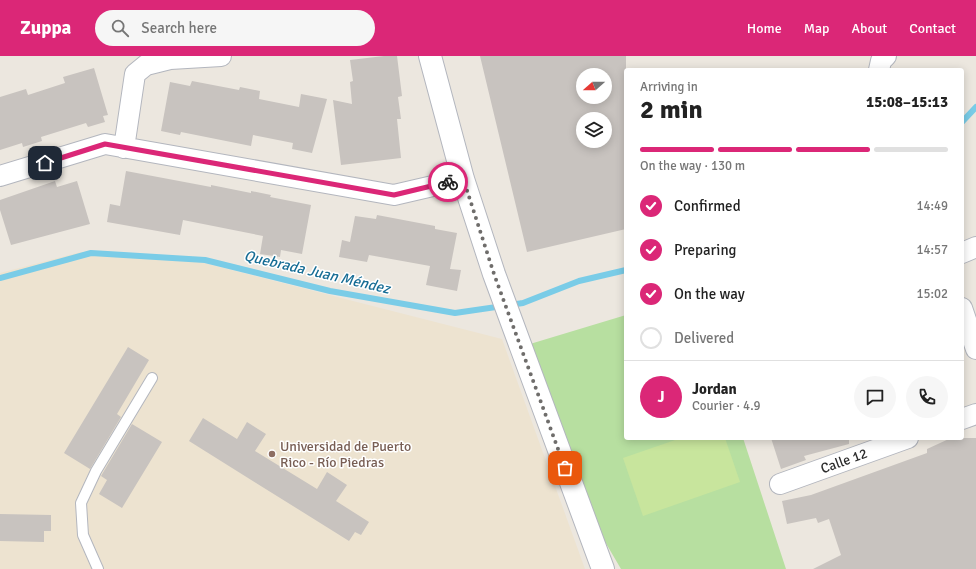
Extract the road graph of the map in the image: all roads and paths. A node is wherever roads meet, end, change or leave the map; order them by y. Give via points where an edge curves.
1 (221, 56) edge
2 (430, 56) edge
3 (886, 56) edge
4 (879, 68) edge
5 (124, 148) junction
6 (0, 176) edge
7 (463, 178) junction
8 (976, 247) edge
9 (964, 252) edge
10 (964, 314) edge
11 (976, 349) edge
12 (152, 378) dead end
13 (976, 414) edge
14 (964, 418) edge
15 (902, 440) edge
16 (780, 484) dead end
17 (98, 569) edge
18 (603, 569) edge

1 - 5 street via 170,59 146,65 135,74
2 - 7 street
3 - 4 street
5 - 6 street via 105,144
5 - 7 street via 394,195
7 - 18 street via 494,274
8 - 9 street
10 - 11 street
12 - 17 lane via 96,471 81,503 83,534
13 - 14 street
15 - 16 street, Calle 12

